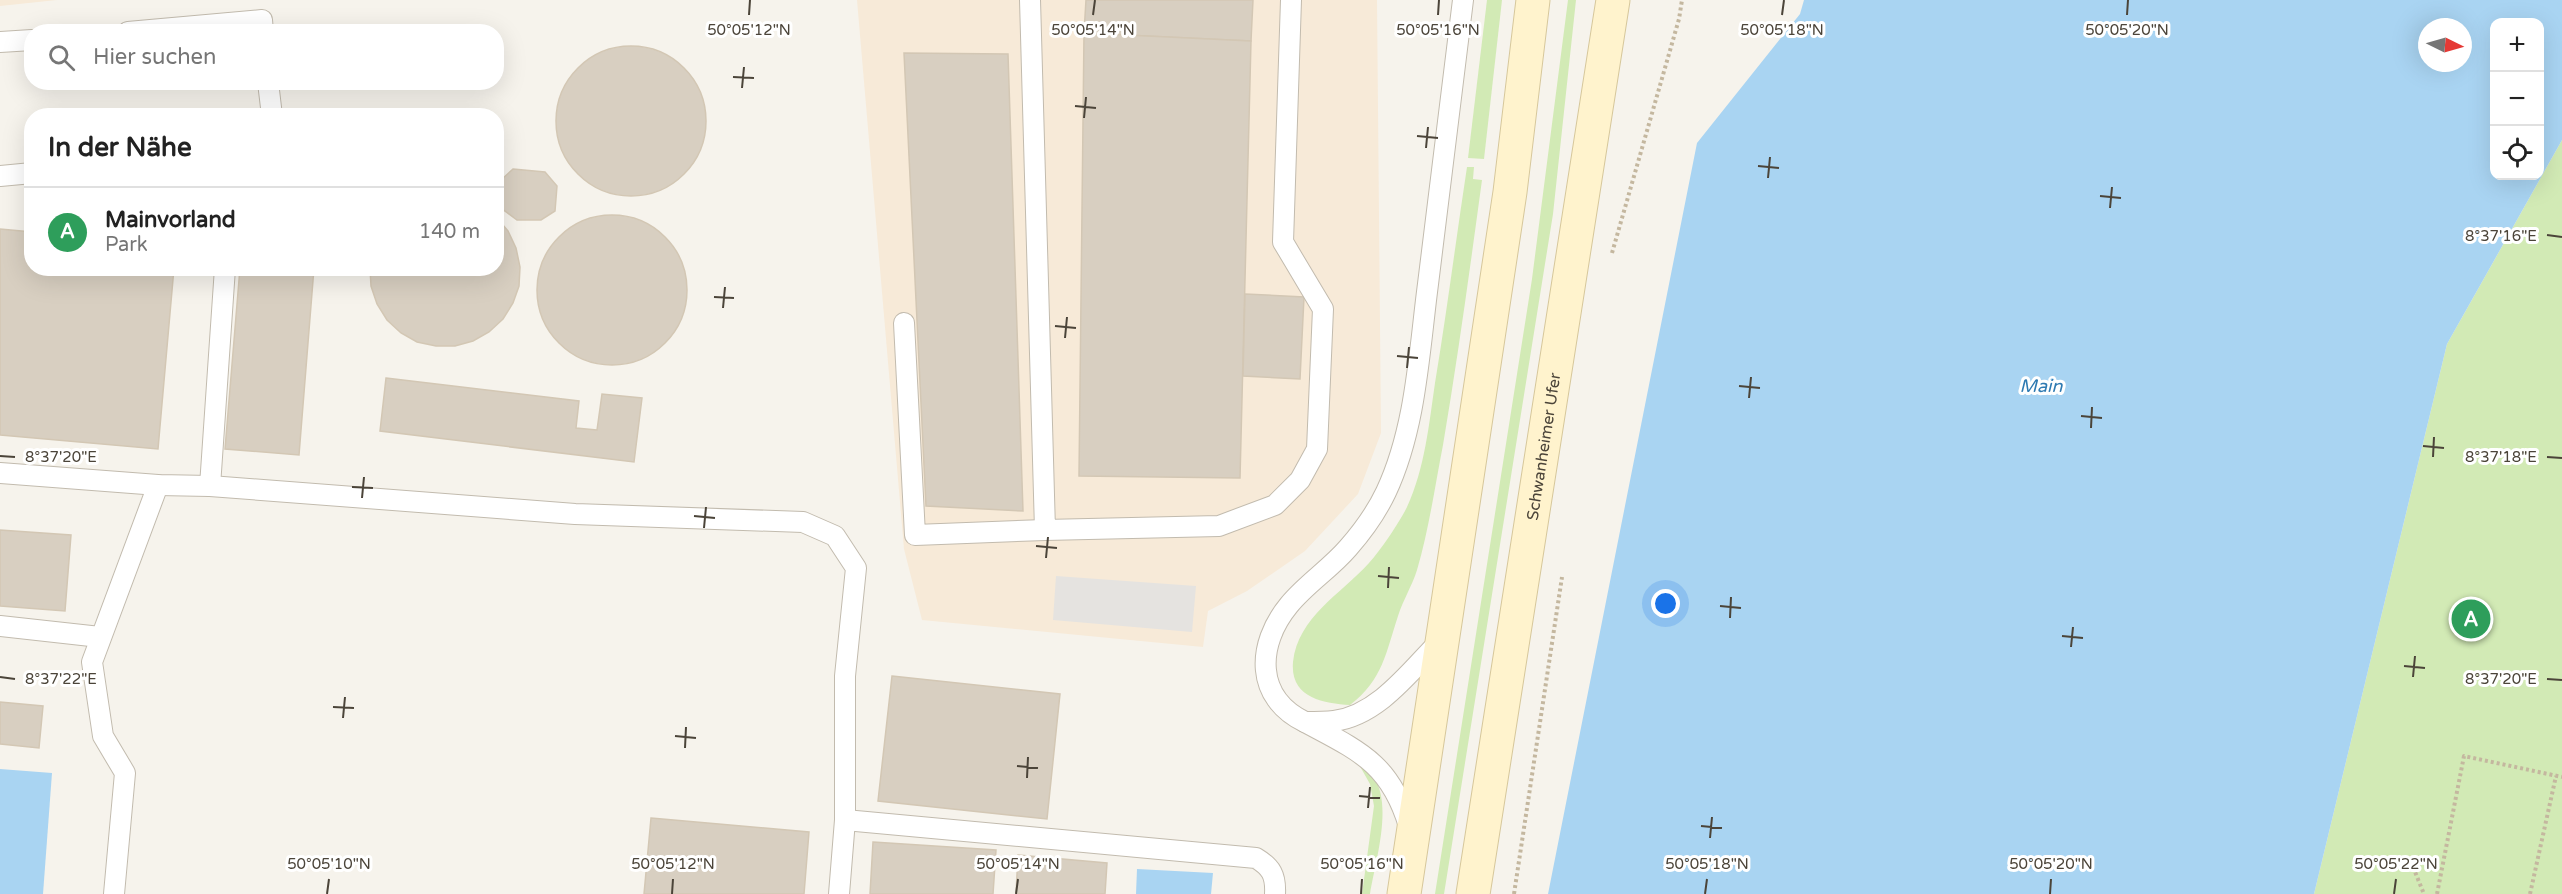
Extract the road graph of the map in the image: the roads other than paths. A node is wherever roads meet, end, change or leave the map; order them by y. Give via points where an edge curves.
1 (1030, 0) edge
2 (1291, 0) edge
3 (1463, 0) edge
4 (1533, 0) edge
5 (1613, 0) edge
6 (217, 24) edge
7 (262, 24) edge
8 (24, 40) edge
9 (0, 42) edge
10 (269, 90) edge
11 (271, 108) edge
12 (24, 174) edge
13 (0, 176) edge
14 (224, 276) edge
15 (904, 323) dead end
16 (0, 473) edge
17 (158, 485) junction
18 (210, 486) junction
19 (1045, 530) junction
20 (0, 626) edge
21 (100, 637) junction
22 (1443, 638) junction
23 (1305, 722) junction
24 (845, 820) junction
25 (1413, 838) junction
26 (114, 894) edge
27 (839, 894) edge
28 (1275, 894) edge
29 (1404, 894) edge
30 (1473, 894) edge

1 - 19 lane
2 - 19 lane via 1283,242 1323,309 1317,449 1300,480 1275,505 1219,526
3 - 23 lane via 1416,380 1400,457 1369,523 1289,604 1275,625 1266,659 1266,678 1278,704
4 - 22 main road via 1510,192
5 - 30 main road, Schwanheimer Ufer
6 - 7 lane via 262,20
8 - 9 lane
10 - 11 lane
12 - 13 lane
14 - 18 lane
15 - 19 lane via 915,535
16 - 17 lane
17 - 18 lane
17 - 21 lane
18 - 24 lane via 575,514 803,522 835,536 856,568 845,676
20 - 21 lane
21 - 26 lane via 92,662 103,736 125,773
22 - 23 lane via 1372,706 1335,721
22 - 25 main road
23 - 25 lane via 1372,761 1403,805
24 - 27 lane
24 - 28 lane via 1256,858 1270,867 1276,881
25 - 29 main road

